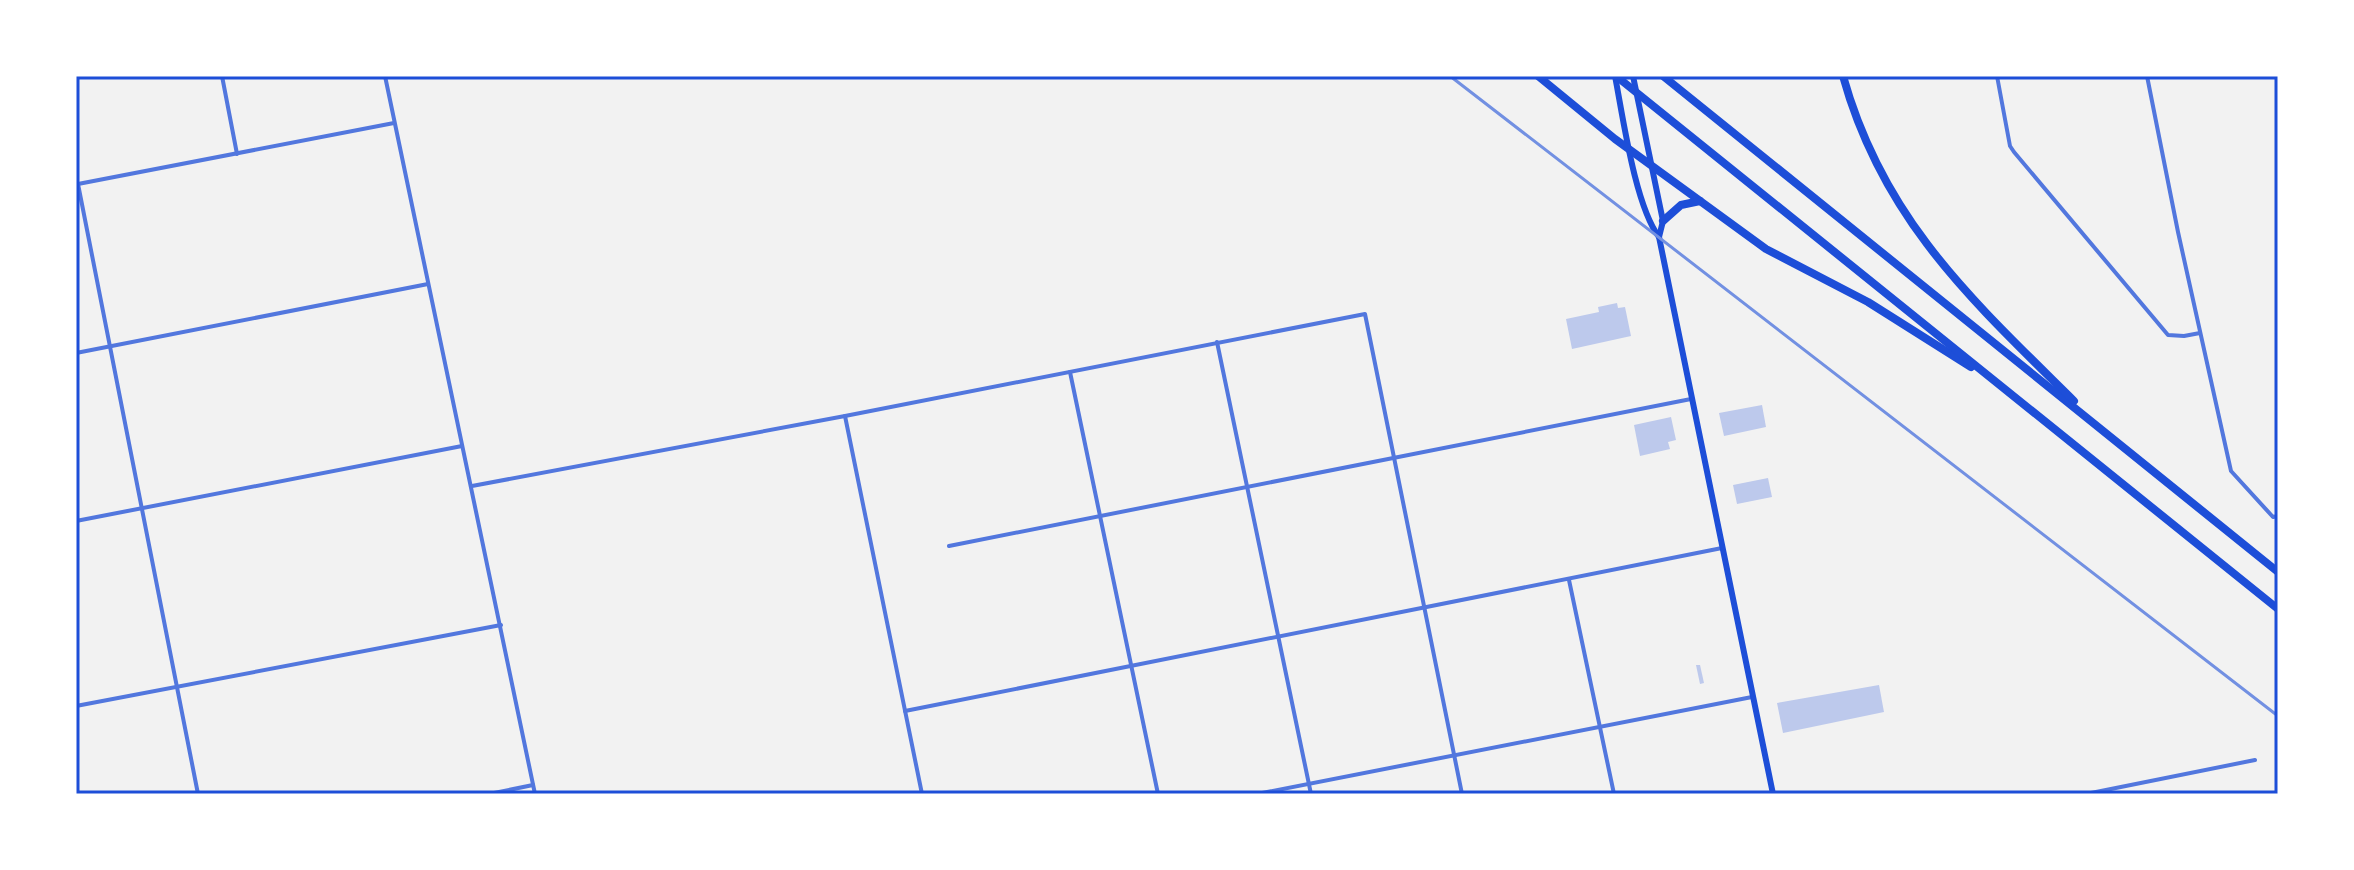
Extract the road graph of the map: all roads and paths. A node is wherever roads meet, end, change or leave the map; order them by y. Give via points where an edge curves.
1 (222, 76) edge
2 (385, 76) edge
3 (1538, 76) edge
4 (1616, 76) edge
5 (1633, 76) edge
6 (1663, 76) edge
7 (1843, 76) edge
8 (1997, 76) edge
9 (2147, 76) edge
10 (394, 123) junction
11 (1630, 150) junction
12 (237, 154) junction
13 (1651, 163) junction
14 (77, 184) edge
15 (1700, 201) junction
16 (1663, 221) junction
17 (1659, 237) junction
18 (428, 284) junction
19 (2200, 333) junction
20 (1217, 342) junction
21 (109, 347) junction
22 (76, 353) edge
23 (1070, 372) junction
24 (2006, 390) junction
25 (1691, 399) junction
26 (845, 416) junction
27 (2105, 432) junction
28 (463, 446) junction
29 (1395, 458) junction
30 (472, 486) junction
31 (1247, 488) junction
32 (140, 508) junction
33 (1100, 516) junction
34 (2278, 516) edge
35 (76, 521) edge
36 (949, 546) dead end
37 (1722, 548) junction
38 (2278, 572) edge
39 (1569, 580) junction
40 (1424, 609) junction
41 (2278, 609) edge
42 (501, 625) junction
43 (1277, 636) junction
44 (1131, 664) junction
45 (177, 687) junction
46 (1752, 697) junction
47 (76, 706) edge
48 (905, 711) junction
49 (1598, 726) junction
50 (1454, 756) junction
51 (2255, 760) dead end
52 (1309, 784) junction
53 (533, 785) junction
54 (198, 794) edge
55 (489, 794) edge
56 (535, 794) edge
57 (922, 794) edge
58 (1158, 794) edge
59 (1257, 794) edge
60 (1311, 794) edge
61 (1462, 794) edge
62 (1614, 794) edge
63 (1773, 794) edge
64 (2086, 794) edge

1 - 12 street
2 - 10 street
3 - 11 highway
4 - 11 main road
4 - 24 highway
5 - 13 main road
6 - 27 highway
7 - 27 highway via 1878,168 1918,235 1963,290
8 - 19 street via 2014,152 2168,335
9 - 19 street
10 - 12 street
10 - 18 street
11 - 13 highway
11 - 17 main road via 1649,223
12 - 14 street
13 - 15 highway
13 - 16 main road
14 - 21 street
15 - 16 highway via 1681,205
15 - 24 highway via 1766,249 1868,302
16 - 17 main road
17 - 25 main road
18 - 21 street
18 - 28 street
19 - 34 street via 2231,471 2273,517
20 - 23 street
20 - 29 street via 1365,314
20 - 31 street
21 - 22 street
21 - 32 street
23 - 26 street
23 - 33 street
24 - 41 highway
25 - 29 street
25 - 37 main road
26 - 30 street
26 - 48 street
27 - 38 highway
28 - 30 street
28 - 32 street
29 - 31 street
29 - 40 street
30 - 42 street
31 - 33 street
31 - 43 street
32 - 35 street
32 - 45 street
33 - 36 street
33 - 44 street
37 - 39 street
37 - 46 main road
39 - 40 street
39 - 49 street
40 - 43 street
40 - 50 street
42 - 45 street
42 - 53 street
43 - 44 street
43 - 52 street
44 - 48 street
44 - 58 street
45 - 47 street
45 - 54 street
46 - 49 street
46 - 63 main road
48 - 57 street
49 - 50 street
49 - 62 street
50 - 52 street
50 - 61 street
51 - 64 street
52 - 59 street
52 - 60 street
53 - 55 street
53 - 56 street

